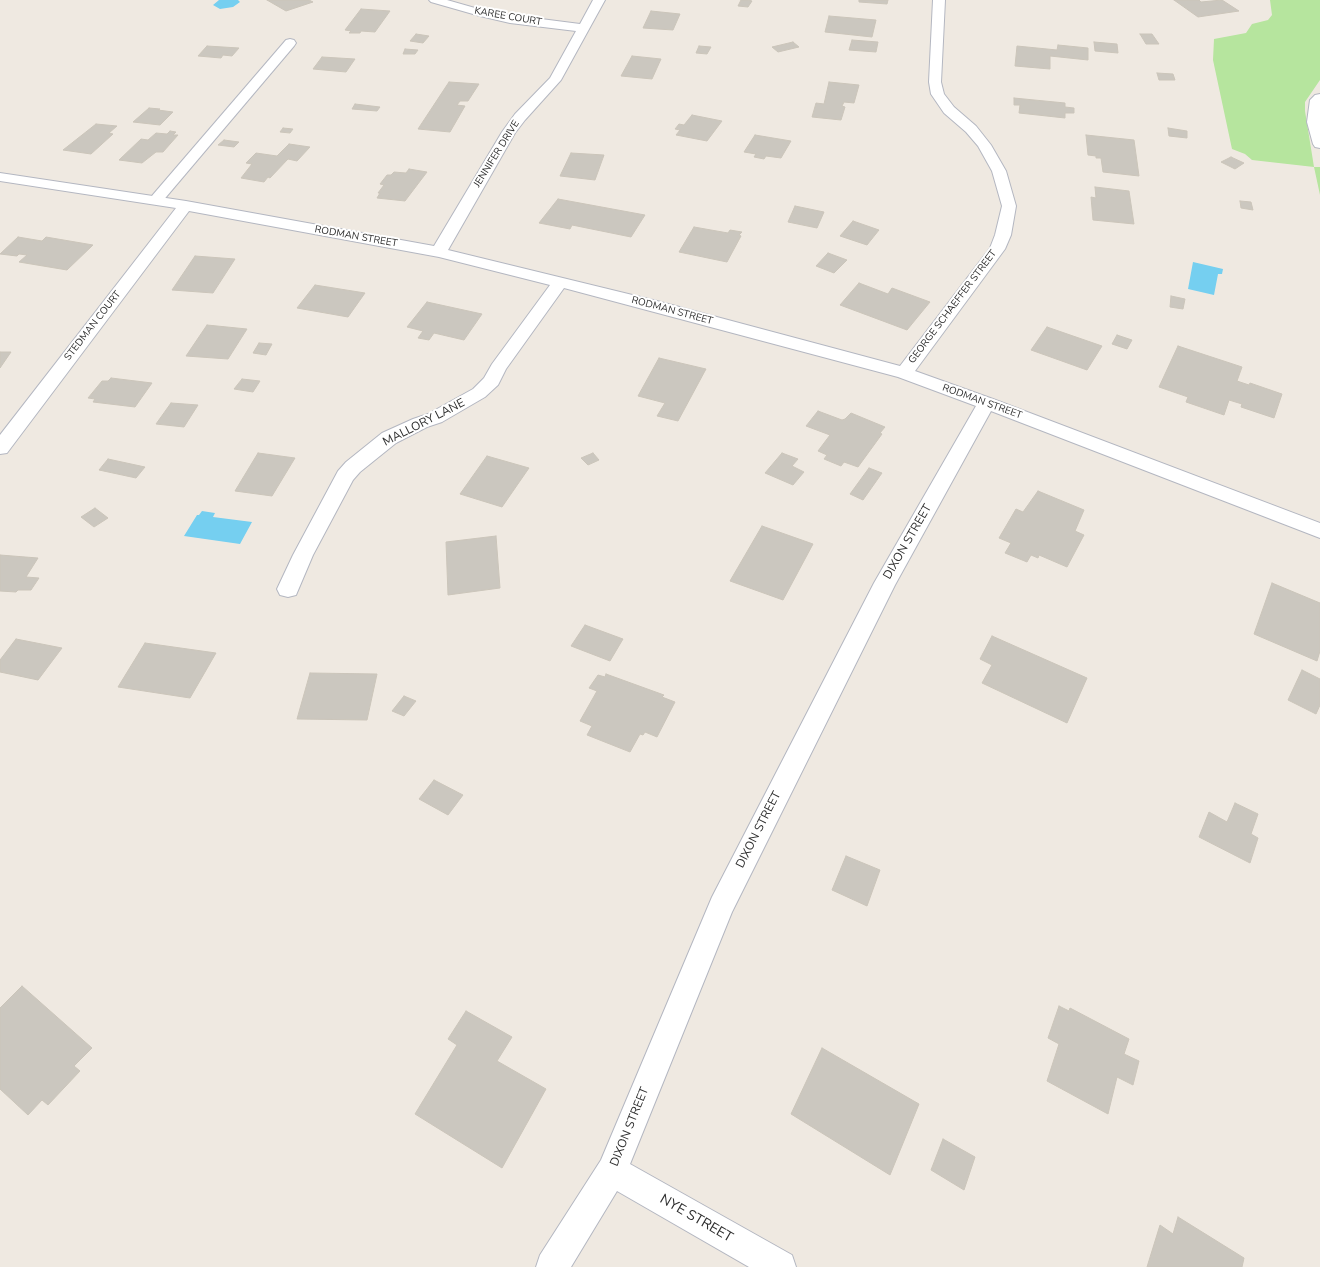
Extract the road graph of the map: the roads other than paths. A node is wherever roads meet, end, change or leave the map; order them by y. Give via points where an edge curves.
1 (435, 0) edge
2 (599, 0) edge
3 (939, 0) edge
4 (582, 28) junction
5 (290, 43) dead end
6 (1320, 98) edge
7 (1320, 144) edge
8 (0, 176) edge
9 (156, 200) junction
10 (186, 205) junction
11 (439, 252) junction
12 (559, 283) junction
13 (904, 373) junction
14 (987, 403) junction
15 (0, 448) edge
16 (1320, 530) edge
17 (288, 589) dead end
18 (612, 1171) junction
19 (552, 1267) edge
20 (780, 1267) edge

1 - 4 street, KAREE COURT via 510,19
2 - 4 street, JENNIFER DRIVE
3 - 13 street, GEORGE SCHAEFFER STREET via 935,82 938,94 948,110 971,129 984,145 999,171 1009,206 1003,235 997,249
4 - 11 street, JENNIFER DRIVE via 555,80 509,132
5 - 9 street
6 - 7 street via 1317,100 1314,122
8 - 9 street, RODMAN STREET
9 - 10 street, RODMAN STREET
10 - 11 street, RODMAN STREET
10 - 15 street, STEDMAN COURT
11 - 12 street, RODMAN STREET
12 - 13 street, RODMAN STREET via 659,307
12 - 17 street, MALLORY LANE via 498,368 492,381 479,393 435,418 389,438 349,471
13 - 14 street, RODMAN STREET
14 - 16 street, RODMAN STREET
14 - 18 street, DIXON STREET via 884,583 721,906
18 - 19 street, DIXON STREET
18 - 20 street, NYE STREET

